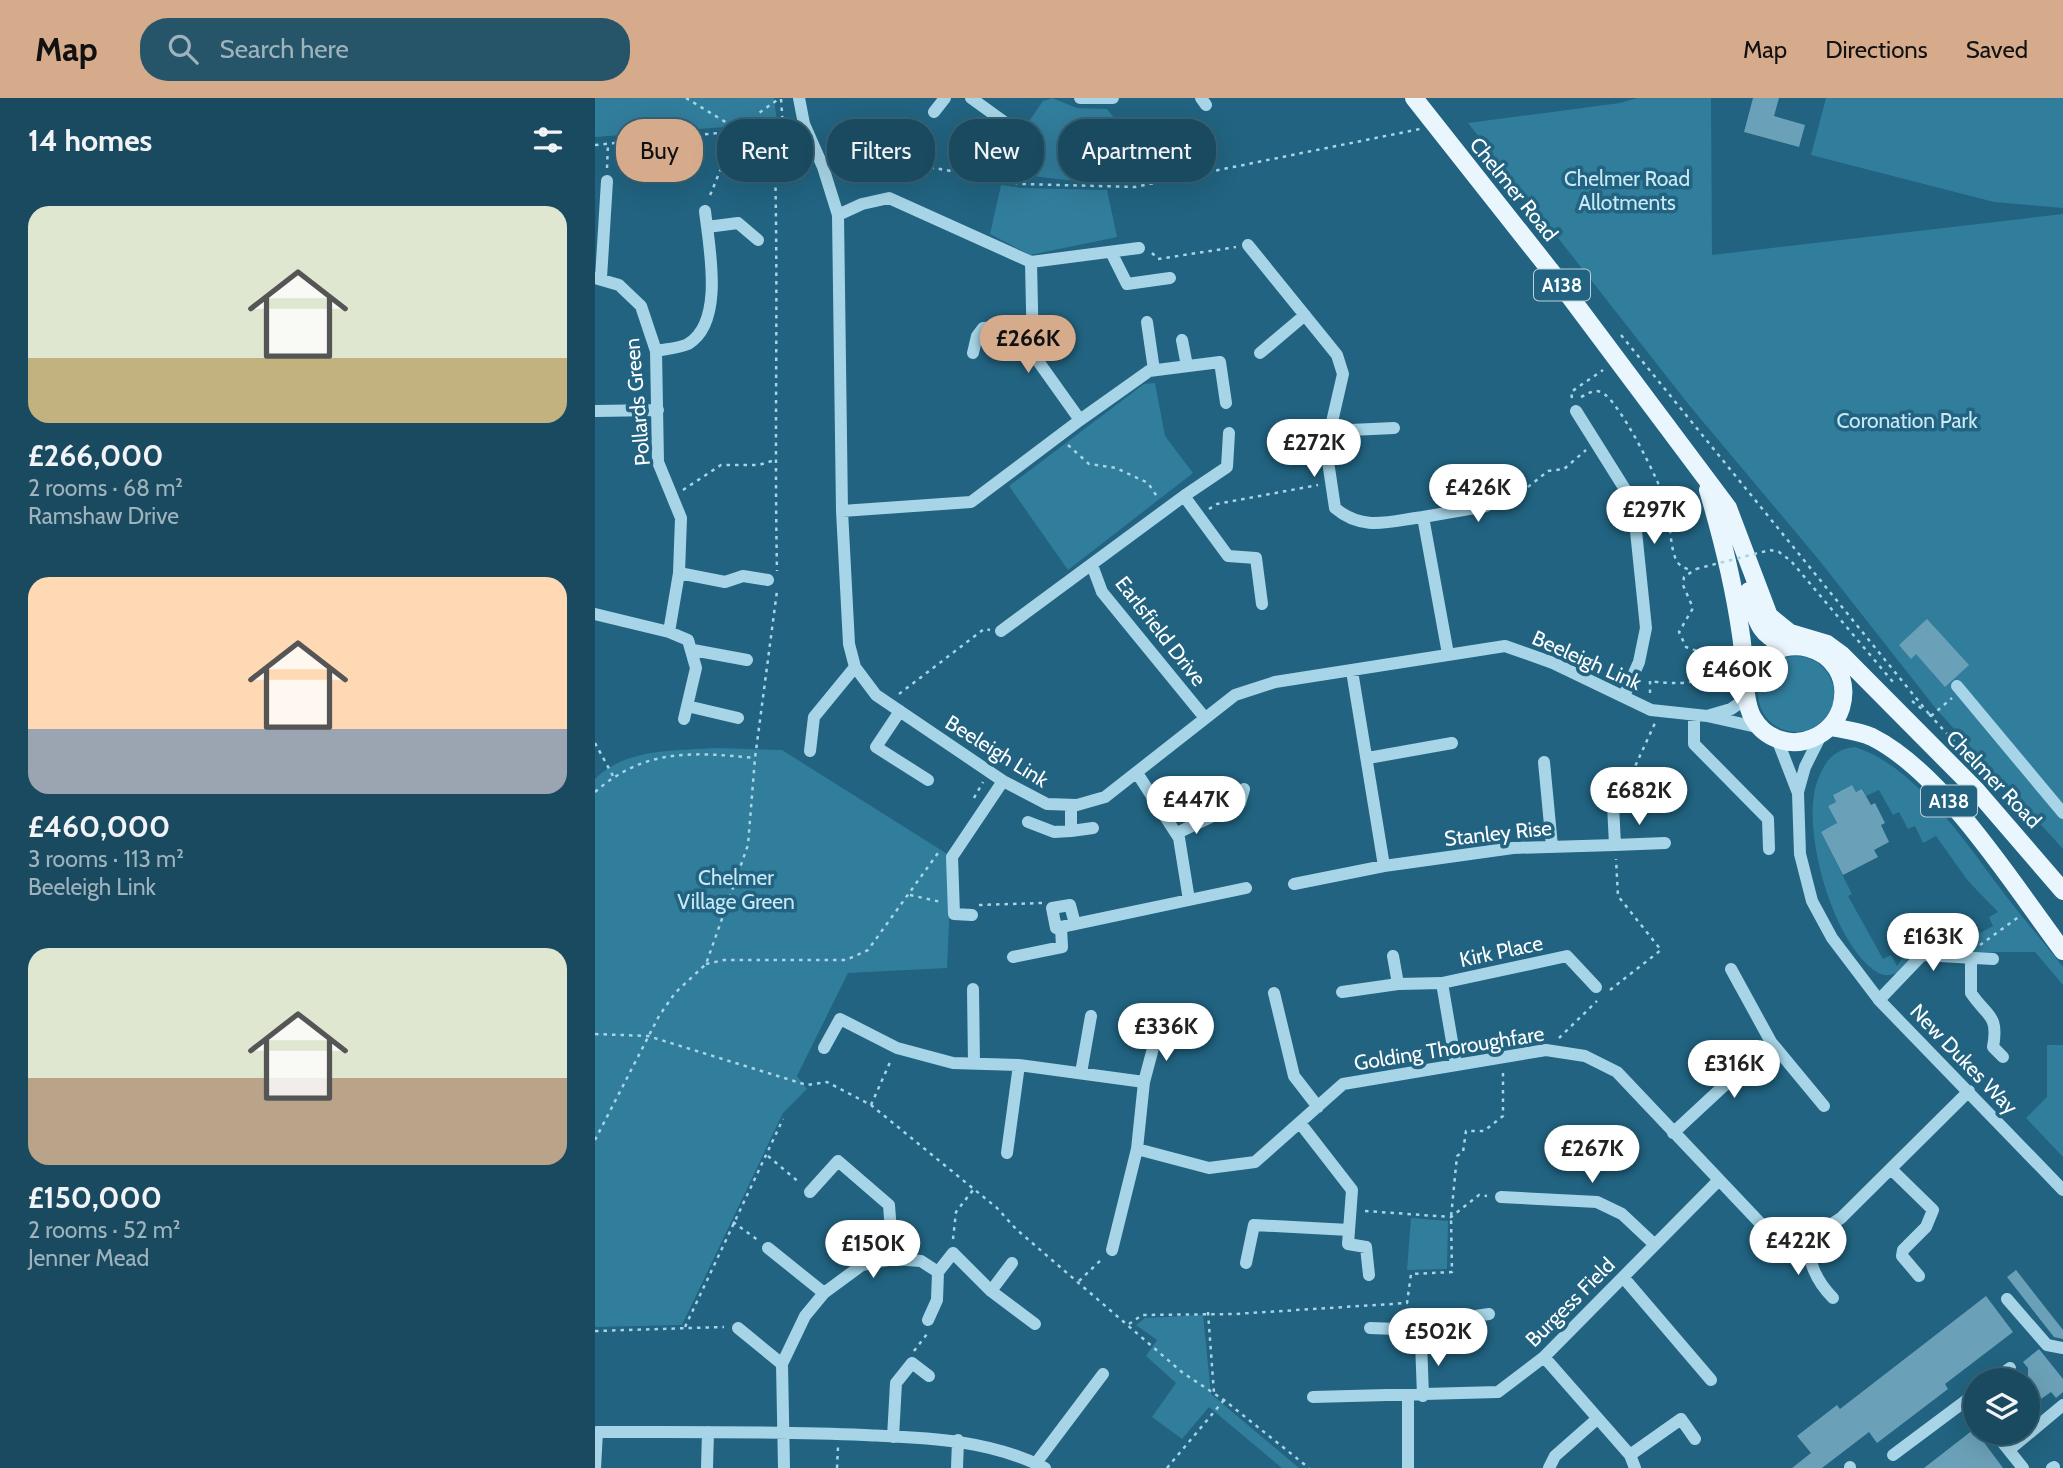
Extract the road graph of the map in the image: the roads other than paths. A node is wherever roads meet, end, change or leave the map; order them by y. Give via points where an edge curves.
1 (799, 98) edge
2 (945, 98) edge
3 (971, 98) edge
4 (1080, 98) edge
5 (1113, 98) edge
6 (1414, 98) edge
7 (934, 112) dead end
8 (1000, 119) edge
9 (607, 181) road end
10 (705, 211) road end
11 (838, 215) junction
12 (707, 227) junction
13 (758, 240) dead end
14 (1248, 245) road end
15 (1139, 248) road end
16 (1111, 252) junction
17 (1031, 262) junction
18 (598, 278) edge
19 (1170, 278) dead end
20 (1305, 315) junction
21 (1147, 323) dead end
22 (1031, 325) junction
23 (1182, 340) dead end
24 (656, 351) junction
25 (972, 353) dead end
26 (1260, 353) dead end
27 (1187, 366) junction
28 (1151, 370) junction
29 (1226, 403) dead end
30 (658, 410) junction
31 (595, 411) edge
32 (1576, 411) dead end
33 (1080, 420) junction
34 (1394, 429) dead end
35 (1329, 431) junction
36 (1229, 433) dead end
37 (1704, 476) junction
38 (1515, 487) road end
39 (1184, 496) junction
40 (842, 511) junction
41 (1423, 517) junction
42 (1739, 536) junction
43 (1092, 565) junction
44 (679, 573) junction
45 (768, 580) dead end
46 (1262, 604) dead end
47 (595, 614) edge
48 (1001, 631) road end
49 (669, 632) junction
50 (1794, 645) junction
51 (693, 650) junction
52 (1448, 654) junction
53 (747, 660) dead end
54 (1830, 660) junction
55 (856, 667) junction
56 (1352, 671) junction
57 (1959, 688) road end
58 (1747, 692) junction
59 (1624, 696) junction
60 (895, 708) junction
61 (1700, 716) junction
62 (738, 718) dead end
63 (1205, 718) junction
64 (1761, 728) junction
65 (1826, 731) junction
66 (1918, 733) junction
67 (1777, 739) junction
68 (1452, 743) dead end
69 (810, 751) dead end
70 (1368, 758) junction
71 (1544, 762) dead end
72 (1137, 774) junction
73 (928, 780) dead end
74 (1003, 781) junction
75 (1244, 789) dead end
76 (1798, 793) junction
77 (1071, 805) junction
78 (1613, 805) road end
79 (2063, 813) edge
80 (1028, 822) dead end
81 (1093, 828) dead end
82 (1072, 831) junction
83 (1177, 833) junction
84 (1665, 843) dead end
85 (1615, 845) junction
86 (1552, 846) junction
87 (1769, 849) dead end
88 (1384, 866) junction
89 (1294, 884) dead end
90 (1246, 888) dead end
91 (2063, 891) edge
92 (1189, 900) junction
93 (972, 915) dead end
94 (1075, 924) junction
95 (1061, 927) junction
96 (2063, 951) edge
97 (1393, 956) dead end
98 (1013, 957) dead end
99 (1967, 958) junction
100 (1993, 959) dead end
101 (1731, 969) dead end
102 (1442, 982) junction
103 (1398, 984) junction
104 (974, 989) dead end
105 (1342, 992) dead end
106 (1274, 993) dead end
107 (1598, 993) road end
108 (1879, 1000) junction
109 (1091, 1016) dead end
110 (1175, 1024) dead end
111 (1771, 1042) junction
112 (824, 1048) dead end
113 (2003, 1057) dead end
114 (974, 1064) junction
115 (1019, 1065) junction
116 (1456, 1065) junction
117 (1081, 1073) junction
118 (1144, 1082) junction
119 (1969, 1091) junction
120 (1824, 1106) dead end
121 (1318, 1107) junction
122 (1300, 1123) junction
123 (1673, 1133) junction
124 (1137, 1149) junction
125 (1007, 1153) dead end
126 (1891, 1169) junction
127 (1718, 1181) junction
128 (2063, 1190) edge
129 (810, 1192) road end
130 (1501, 1197) road end
131 (1349, 1230) junction
132 (1806, 1236) junction
133 (1655, 1245) junction
134 (768, 1248) road end
135 (1112, 1250) road end
136 (894, 1259) junction
137 (1012, 1263) dead end
138 (1246, 1263) dead end
139 (938, 1272) junction
140 (1369, 1275) dead end
141 (1919, 1276) dead end
142 (1623, 1277) junction
143 (991, 1291) junction
144 (824, 1293) junction
145 (1833, 1298) dead end
146 (2007, 1299) dead end
147 (1489, 1314) dead end
148 (928, 1320) road end
149 (1035, 1324) dead end
150 (738, 1328) road end
151 (1370, 1328) dead end
152 (1421, 1340) junction
153 (2063, 1348) edge
154 (1544, 1357) junction
155 (782, 1364) junction
156 (1103, 1374) dead end
157 (929, 1376) dead end
158 (1711, 1380) dead end
159 (1408, 1396) junction
160 (1423, 1396) junction
161 (1313, 1397) dead end
162 (2063, 1405) edge
163 (1963, 1407) edge
164 (1597, 1419) junction
165 (708, 1432) junction
166 (786, 1432) junction
167 (893, 1437) junction
168 (1695, 1439) dead end
169 (958, 1440) junction
170 (2004, 1445) edge
171 (2008, 1450) junction
172 (1630, 1455) junction
173 (1893, 1455) dead end
174 (1041, 1466) edge
175 (595, 1468) edge
176 (707, 1468) edge
177 (784, 1468) edge
178 (957, 1468) edge
179 (1408, 1468) edge
180 (1549, 1468) edge
181 (1635, 1468) edge
182 (2022, 1468) edge

1 - 11 street, Beeleigh Link
2 - 7 street
3 - 8 street
4 - 5 street
6 - 37 main road, Chelmer Road / A138 via 1632,364
9 - 18 street
10 - 12 street
11 - 17 street via 888,198
11 - 40 street, Beeleigh Link
12 - 13 street via 738,223
12 - 24 street via 711,308 702,332 687,345
14 - 20 street
15 - 16 street
16 - 17 street
16 - 19 street via 1127,284
17 - 22 street
18 - 24 street, Pollards Green via 619,285 641,306
20 - 26 street
20 - 35 street via 1337,355 1343,374
21 - 28 street
22 - 25 street via 983,328
22 - 33 street via 1033,354
23 - 27 street
24 - 30 street, Pollards Green
27 - 28 street
27 - 29 street via 1220,362
28 - 33 street
30 - 31 street
30 - 44 street, Pollards Green via 658,462 681,518
32 - 59 street via 1633,502 1646,628 1639,662
33 - 40 street via 971,502
34 - 35 street
35 - 41 street via 1326,448 1335,508 1348,520 1373,524
36 - 39 street, Earlsfield Drive via 1227,467
37 - 42 main road, Chelmer Road / A138 via 1728,508
37 - 58 main road, Chelmer Road / A138 via 1731,577
38 - 41 street via 1486,506
39 - 43 street, Earlsfield Drive
39 - 46 street via 1228,556 1256,558
40 - 55 street, Beeleigh Link via 849,644
41 - 52 street
42 - 50 main road, Chelmer Road / A138 via 1756,620 1776,643
42 - 66 main road, Chelmer Road / A138 via 1769,616 1778,626 1827,644 1842,655
43 - 48 street, Earlsfield Drive
43 - 63 street, Earlsfield Drive via 1102,592
44 - 45 street via 725,582 743,576
44 - 49 street, Pollards Green
47 - 49 street
49 - 51 street via 688,640
50 - 54 main road, Chelmer Road / A138 via 1820,652
50 - 58 main road via 1758,662
51 - 53 street
51 - 62 street via 696,668 686,713
52 - 56 street, Beeleigh Link
52 - 59 street, Beeleigh Link via 1505,646
54 - 65 main road via 1843,685 1843,698
54 - 66 main road, Chelmer Road / A138 via 1882,708
55 - 60 street, Beeleigh Link via 876,695
55 - 69 street via 814,717
56 - 63 street, Beeleigh Link via 1275,682 1235,695
56 - 70 street
57 - 79 street
58 - 61 street, Beeleigh Link via 1731,709
58 - 64 main road, Chelmer Road / A138 via 1752,717
59 - 61 street, Beeleigh Link via 1651,710
60 - 73 street via 876,747
60 - 74 street, Beeleigh Link
61 - 64 street, Beeleigh Link
61 - 87 street via 1694,744 1768,819
63 - 72 street, Beeleigh Link
64 - 67 main road
65 - 67 main road, A138 via 1792,742
65 - 76 street, New Dukes Way via 1805,767
65 - 96 main road, A138 via 1871,736 1949,800
66 - 91 main road, Chelmer Road / A138 via 1976,790
67 - 76 street, New Dukes Way
68 - 70 street
70 - 88 street
71 - 86 street
72 - 77 street, Beeleigh Link via 1105,797
72 - 83 street
74 - 77 street, Beeleigh Link via 1047,804
74 - 93 street via 951,857 954,914
75 - 83 street via 1240,803
76 - 108 street, New Dukes Way via 1800,854 1812,901 1832,938
77 - 82 street
78 - 85 street
80 - 82 street via 1054,832
81 - 82 street
83 - 92 street
84 - 85 street, Stanley Rise
85 - 86 street, Stanley Rise
86 - 88 street, Stanley Rise
88 - 89 street, Stanley Rise
90 - 92 street
92 - 94 street
94 - 95 street
94 - 95 street via 1070,905 1052,908 1056,928
95 - 98 street via 1062,947
97 - 103 street
99 - 100 street
99 - 108 street via 1922,955
99 - 113 street via 1969,988 1994,1018 1993,1047
101 - 111 street
102 - 103 street, Kirk Place
102 - 107 street, Kirk Place via 1567,956
102 - 116 street, Kirk Place
103 - 105 street, Kirk Place
104 - 114 street
106 - 121 street via 1294,1076
108 - 119 street, New Dukes Way
109 - 117 street
110 - 118 street via 1160,1022
111 - 120 street
111 - 123 street
112 - 114 street via 840,1019 897,1048
114 - 115 street
115 - 117 street
115 - 125 street
116 - 121 street, Golding Thoroughfare via 1343,1084
116 - 123 street, Golding Thoroughfare via 1546,1049 1585,1056 1609,1067
117 - 118 street
118 - 124 street
119 - 126 street
119 - 128 street, New Dukes Way
121 - 122 street, Golding Thoroughfare
122 - 124 street, Golding Thoroughfare via 1255,1163 1209,1168
122 - 131 street via 1352,1190
123 - 127 street, Golding Thoroughfare
124 - 135 street
126 - 132 street via 1841,1218
126 - 141 street via 1933,1210 1926,1227 1903,1250 1902,1256
127 - 132 street, Golding Thoroughfare via 1761,1224
127 - 133 street, Burgess Field
129 - 136 street via 838,1161 889,1205
130 - 133 street via 1597,1202 1622,1214
131 - 138 street via 1254,1226
131 - 140 street via 1348,1244 1366,1247
132 - 145 street via 1809,1260
133 - 142 street, Burgess Field
134 - 144 street
136 - 139 street via 921,1261
136 - 144 street via 862,1265
137 - 143 street
139 - 143 street via 953,1253
139 - 148 street via 937,1300
142 - 154 street, Burgess Field
142 - 158 street
143 - 149 street
144 - 155 street via 805,1316
146 - 153 street via 2047,1345
147 - 152 street via 1459,1317
150 - 155 street
151 - 152 street via 1397,1329
152 - 160 street
154 - 160 street, Burgess Field via 1498,1392
154 - 164 street
155 - 166 street
156 - 174 street
157 - 167 street via 912,1363 896,1383
159 - 160 street, Burgess Field
159 - 161 street, Burgess Field
159 - 179 street
162 - 171 street
163 - 173 street
164 - 172 street
164 - 180 street via 1555,1456
165 - 166 street
165 - 175 street via 597,1432
165 - 176 street
166 - 167 street
166 - 177 street
167 - 169 street
168 - 172 street via 1681,1419
169 - 174 street via 1015,1452
169 - 178 street
170 - 171 street
171 - 182 street
172 - 181 street

